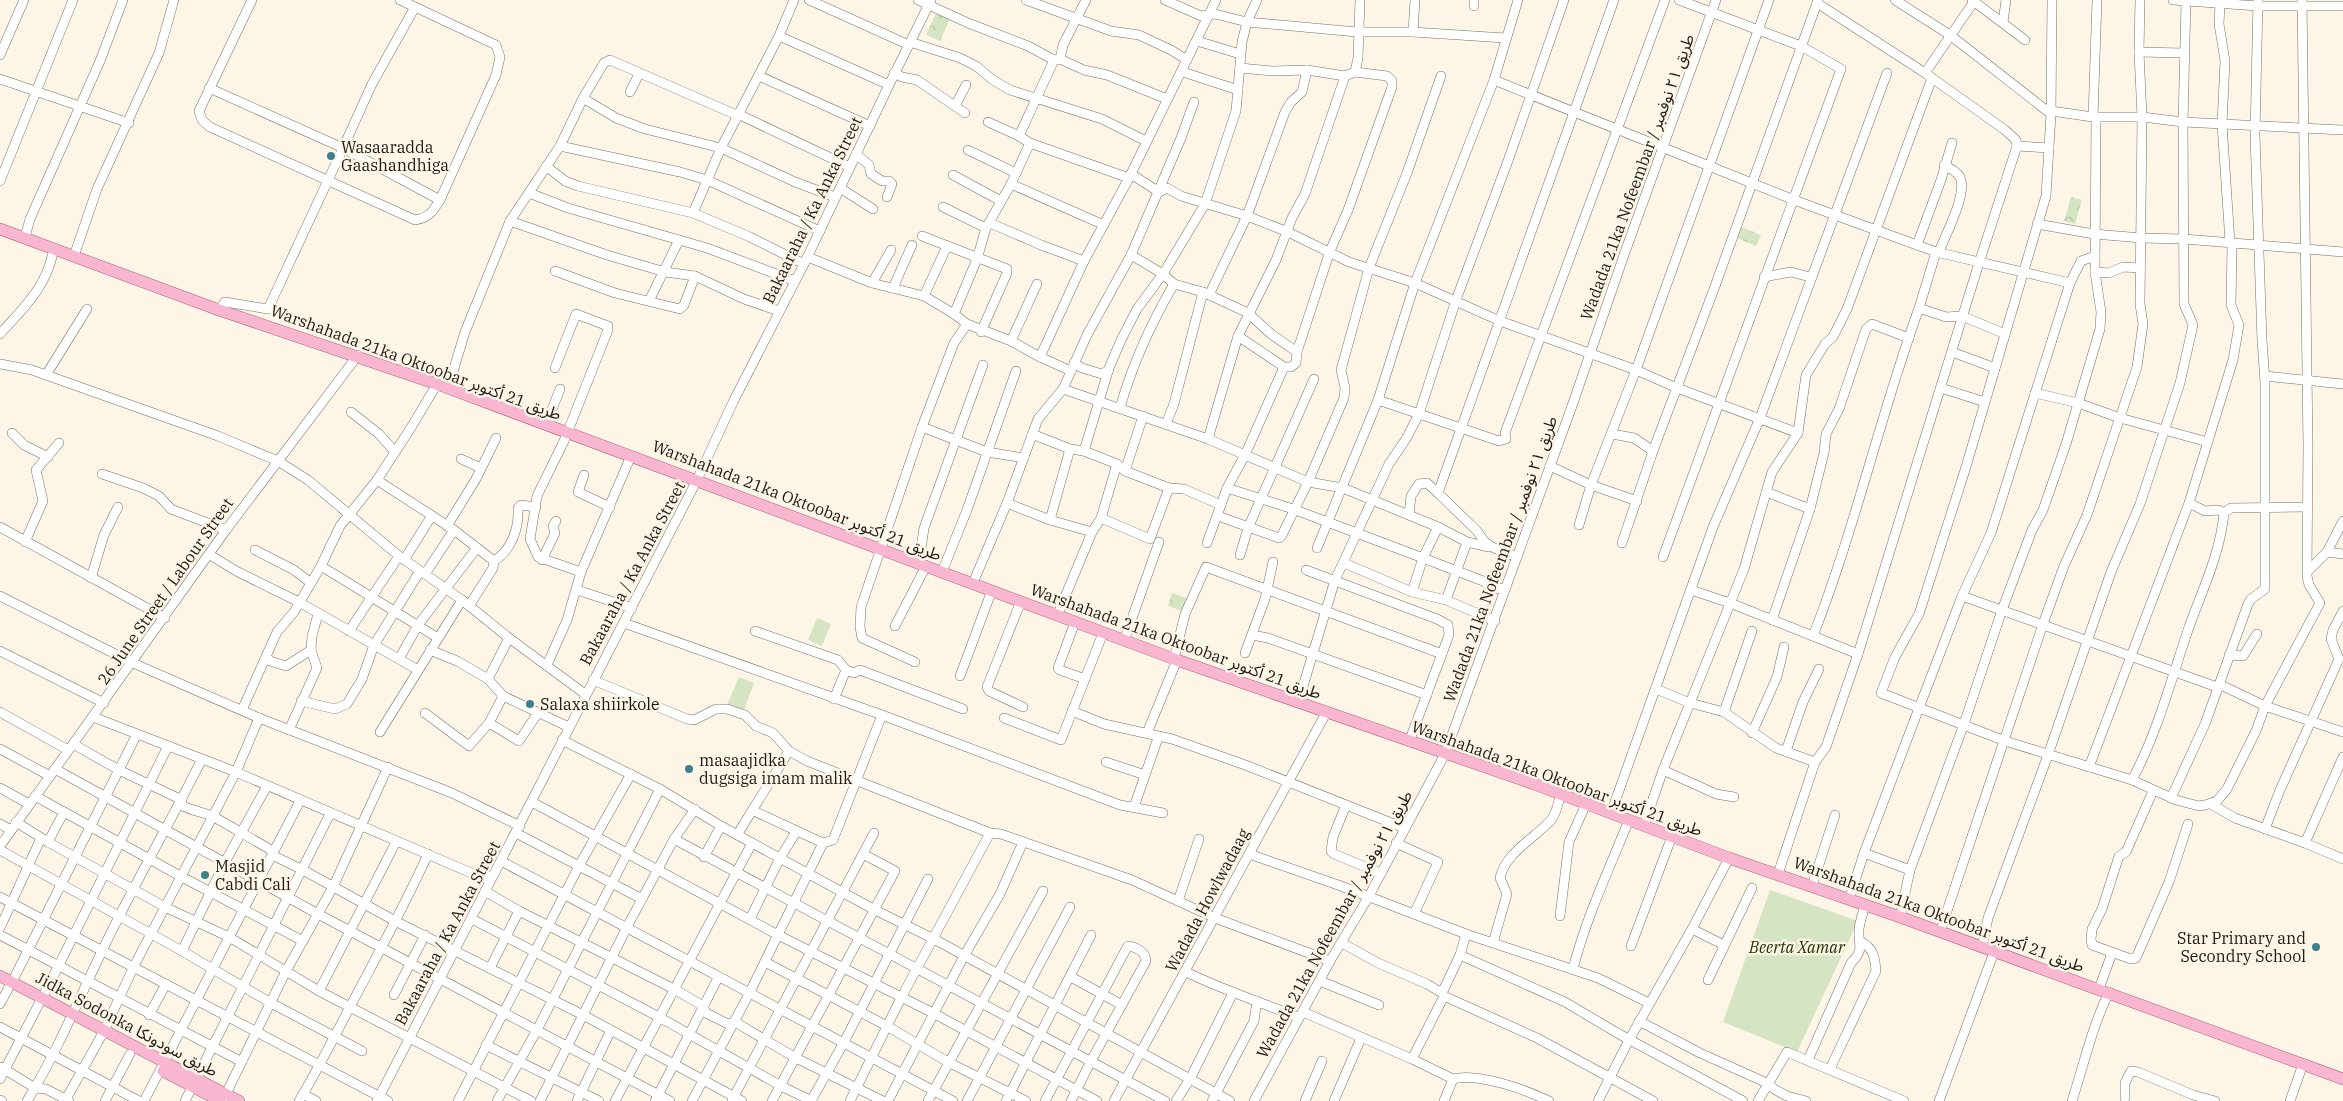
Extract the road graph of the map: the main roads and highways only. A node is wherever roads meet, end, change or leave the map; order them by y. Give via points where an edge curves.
1 (0, 229) edge
2 (0, 976) edge
3 (7, 985) edge
4 (102, 1034) junction
5 (162, 1066) junction
6 (2343, 1080) edge
7 (223, 1099) edge
8 (239, 1101) edge

1 - 6 main road, Warshahada 21ka Oktoobar طريق 21 أكتوبر via 219,310 358,355 1124,641 1561,794
2 - 3 main road, Jidka Sodonka طريق سودونكا
3 - 4 main road, Jidka Sodonka طريق سودونكا
4 - 5 main road, Jidka Sodonka طريق سودونكا
4 - 5 main road, Jidka Sodonka طريق سودونكا via 130,1054
5 - 7 main road, Jidka Sodonka طريق سودونكا
7 - 8 main road, Jidka Sodonka طريق سودونكا

